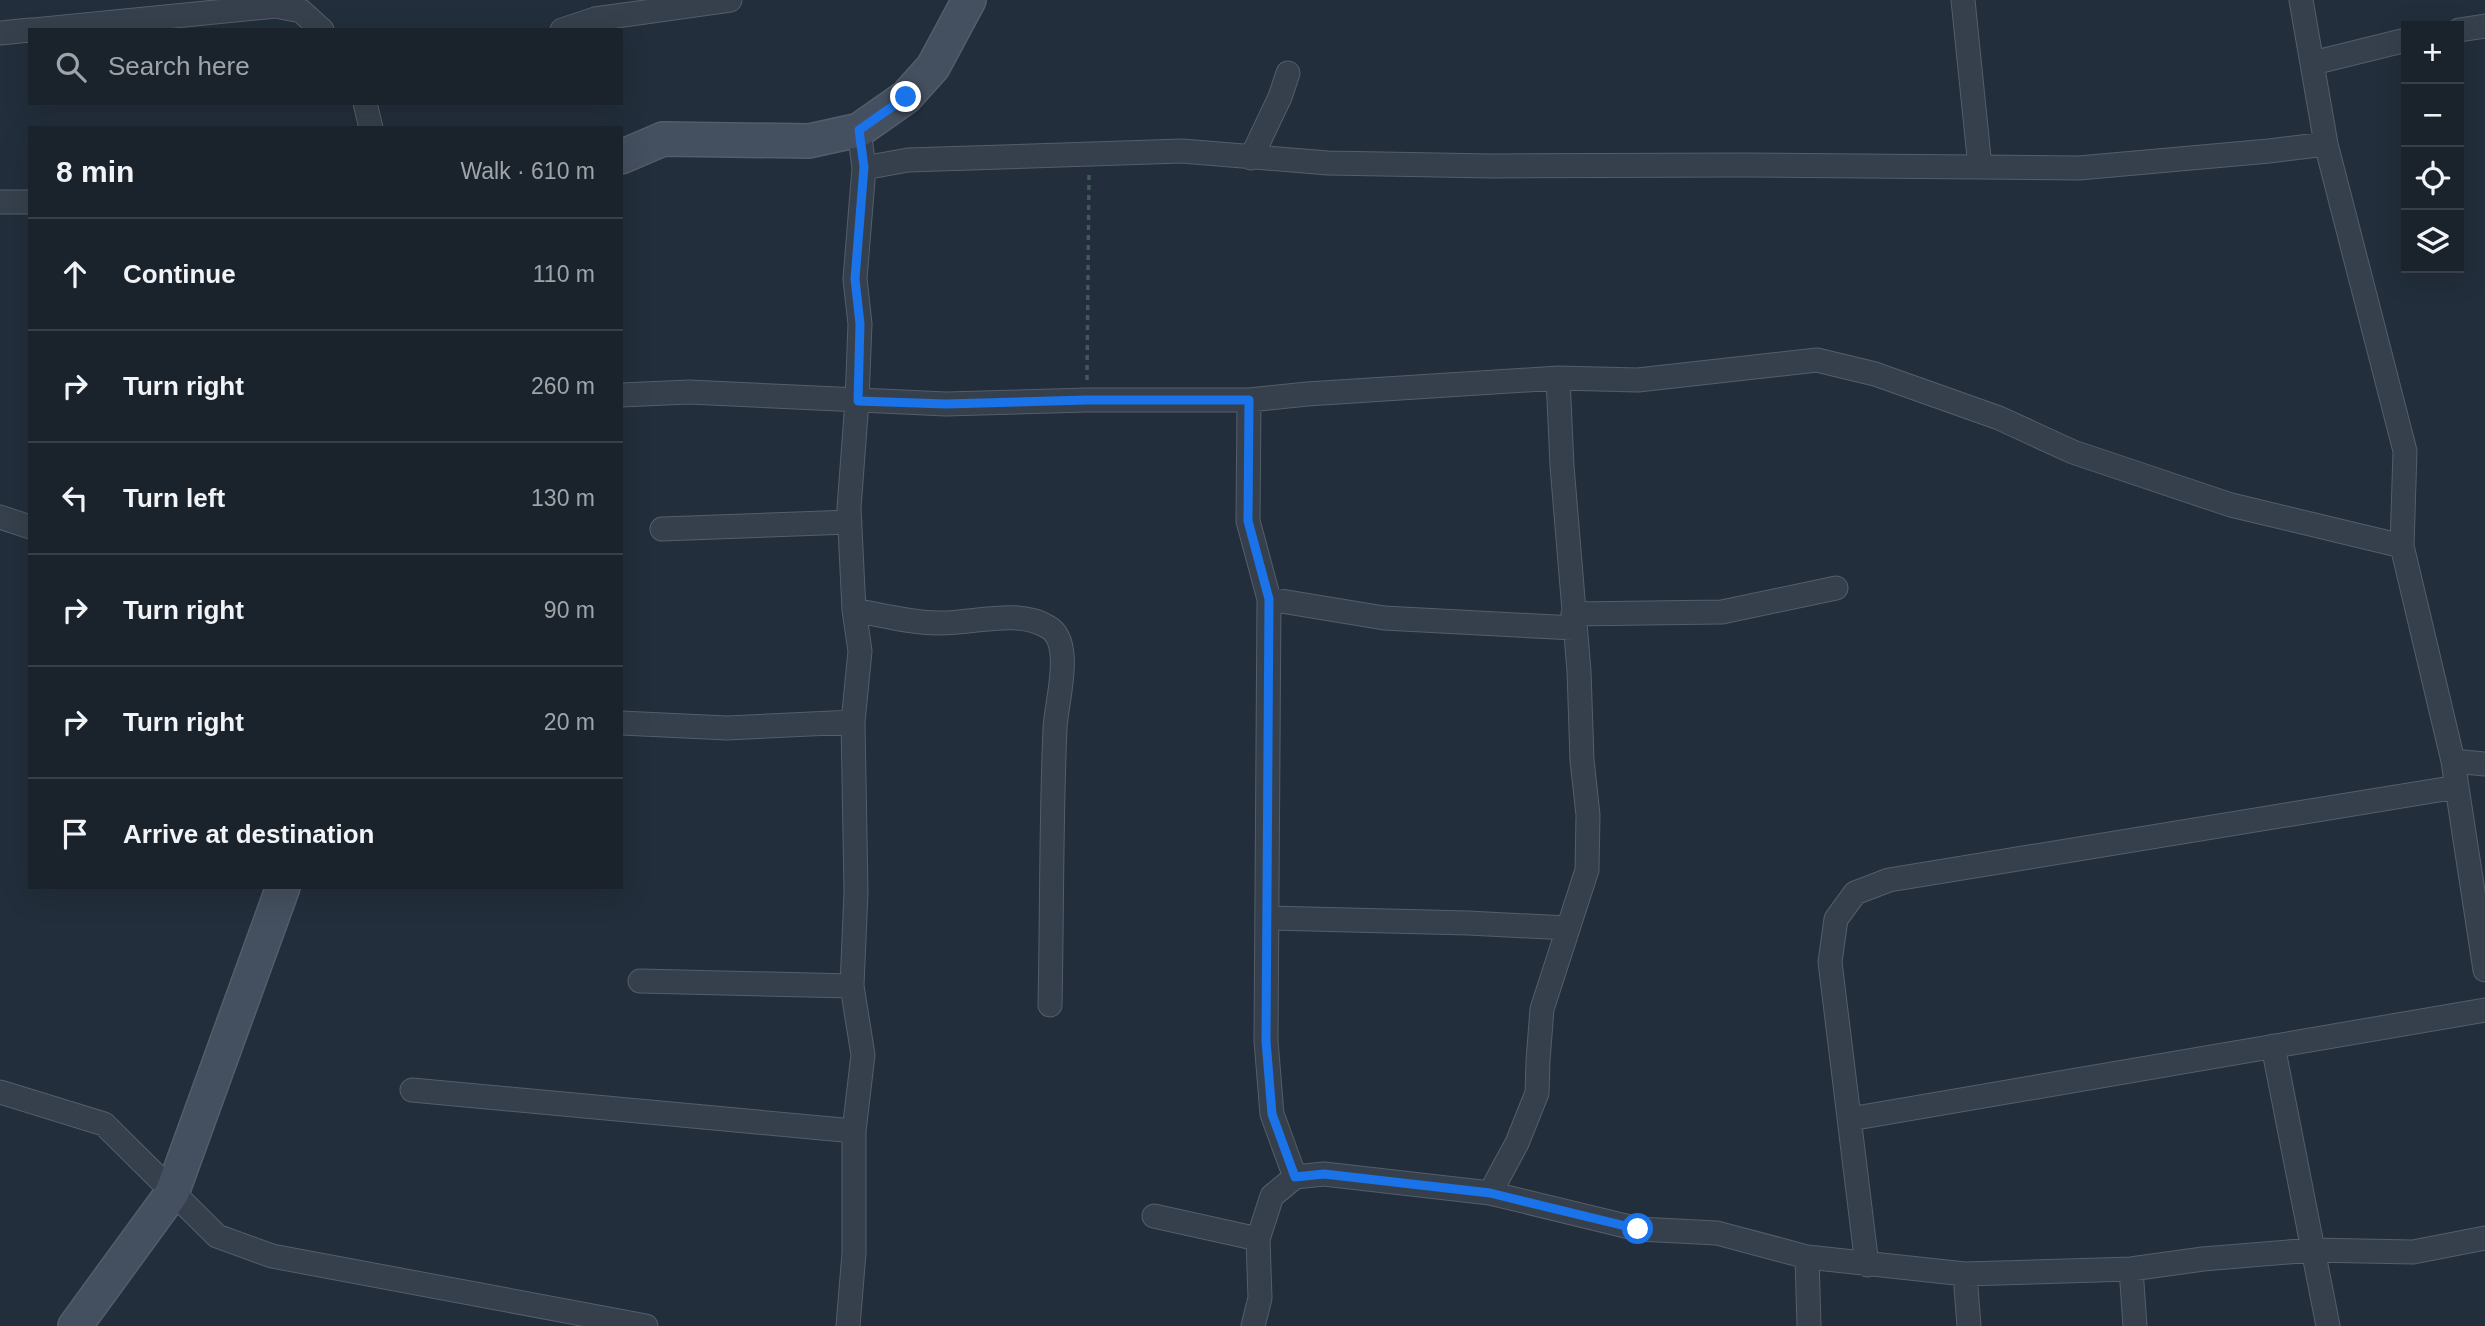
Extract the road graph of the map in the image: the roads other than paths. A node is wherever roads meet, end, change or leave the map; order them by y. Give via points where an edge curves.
1 (730, 0) edge
2 (970, 0) edge
3 (1963, 0) edge
4 (2301, 0) edge
5 (2485, 26) edge
6 (52, 28) edge
7 (319, 28) edge
8 (568, 28) edge
9 (2464, 29) edge
10 (28, 30) edge
11 (0, 33) edge
12 (2401, 41) edge
13 (2313, 63) junction
14 (1288, 73) dead end
15 (365, 105) edge
16 (370, 126) edge
17 (859, 130) junction
18 (2326, 144) junction
19 (623, 156) edge
20 (1251, 158) junction
21 (864, 167) junction
22 (1980, 167) junction
23 (0, 202) edge
24 (28, 202) edge
25 (1558, 378) junction
26 (623, 395) edge
27 (1249, 400) junction
28 (858, 401) junction
29 (0, 517) edge
30 (850, 522) junction
31 (28, 526) edge
32 (662, 529) dead end
33 (2402, 545) junction
34 (1836, 588) dead end
35 (1269, 599) junction
36 (854, 610) junction
37 (1573, 621) junction
38 (853, 722) junction
39 (623, 723) edge
40 (2453, 761) junction
41 (2485, 764) edge
42 (2456, 786) junction
43 (283, 889) edge
44 (1267, 918) junction
45 (1567, 928) junction
46 (2485, 970) edge
47 (640, 981) dead end
48 (852, 986) junction
49 (1050, 1005) dead end
50 (2485, 1010) edge
51 (2273, 1046) junction
52 (412, 1090) dead end
53 (0, 1092) edge
54 (1850, 1119) junction
55 (854, 1131) junction
56 (1295, 1177) junction
57 (172, 1193) junction
58 (1490, 1193) junction
59 (1154, 1216) dead end
60 (2485, 1238) edge
61 (1258, 1239) junction
62 (2312, 1250) junction
63 (1807, 1257) junction
64 (1867, 1265) junction
65 (2131, 1269) junction
66 (1965, 1274) junction
67 (600, 1322) edge
68 (75, 1326) edge
69 (646, 1326) edge
70 (849, 1326) edge
71 (1253, 1326) edge
72 (1809, 1326) edge
73 (1969, 1326) edge
74 (2136, 1326) edge
75 (2328, 1326) edge

1 - 8 street via 595,19
2 - 17 street via 933,66 906,97
3 - 22 street
4 - 13 street
5 - 9 street
6 - 7 street via 276,6 301,11
10 - 11 street
12 - 13 street
13 - 18 street
14 - 20 street
15 - 16 street
17 - 19 street via 809,141 663,139
17 - 21 street
18 - 22 street via 2079,168
18 - 33 street via 2404,451
20 - 21 street via 1182,151 908,160
20 - 22 street via 1491,166
21 - 28 street via 855,279 860,324
23 - 24 street
25 - 27 street
25 - 33 street via 1638,380 1817,360 1875,374 1999,418 2073,452 2231,505
25 - 37 street
26 - 28 street via 690,392
27 - 28 street
27 - 35 street via 1248,521
28 - 30 street
29 - 31 street
30 - 32 street
30 - 36 street
33 - 40 street
34 - 37 street via 1722,612
35 - 37 street via 1384,618
35 - 44 street
36 - 38 street via 860,651
36 - 49 street via 936,623 1031,620 1051,628 1060,642 1063,663 1055,725
37 - 45 street via 1588,815 1587,870
38 - 39 street via 727,728
38 - 48 street via 856,892
40 - 41 street
40 - 42 street
42 - 46 street
42 - 54 street via 1889,880 1855,893 1836,919 1830,962
43 - 57 street
44 - 45 street
44 - 56 street via 1266,1041 1272,1114
45 - 58 street via 1542,1009 1537,1093
47 - 48 street
48 - 55 street via 863,1055
50 - 51 street
51 - 54 street
51 - 62 street
52 - 55 street
53 - 57 street via 104,1124
54 - 64 street
55 - 70 street
56 - 58 street via 1324,1174
56 - 61 street via 1272,1196
57 - 67 street via 217,1236 272,1256
57 - 68 street
58 - 63 street via 1638,1229 1717,1233
59 - 61 street
60 - 62 street via 2413,1252
61 - 71 street via 1260,1298
62 - 65 street
62 - 75 street
63 - 64 street
63 - 72 street
64 - 66 street
65 - 66 street
65 - 74 street
66 - 73 street
67 - 69 street

